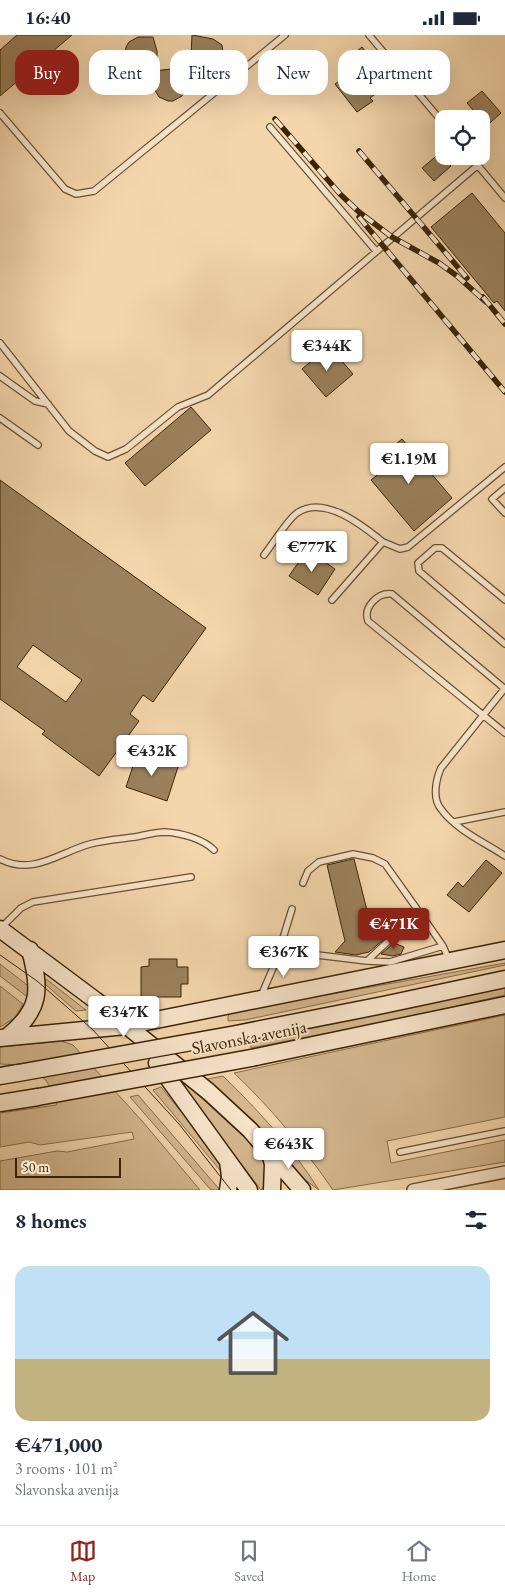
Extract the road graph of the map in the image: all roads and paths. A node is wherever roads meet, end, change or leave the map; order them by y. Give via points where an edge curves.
1 (285, 35) edge
2 (369, 35) edge
3 (0, 113) edge
4 (435, 113) edge
5 (270, 127) dead end
6 (478, 165) joint
7 (505, 198) edge
8 (376, 251) junction
9 (0, 343) edge
10 (0, 376) edge
11 (48, 404) junction
12 (0, 418) edge
13 (38, 445) dead end
14 (505, 467) edge
15 (505, 488) edge
16 (505, 513) edge
17 (383, 542) junction
18 (264, 555) dead end
19 (332, 600) dead end
20 (505, 600) edge
21 (505, 644) edge
22 (505, 688) edge
23 (483, 716) junction
24 (505, 733) edge
25 (505, 812) edge
26 (454, 823) junction
27 (214, 851) dead end
28 (505, 856) edge
29 (0, 859) edge
30 (191, 877) dead end
31 (303, 883) dead end
32 (292, 909) dead end
33 (427, 923) junction
34 (0, 929) edge
35 (30, 950) junction
36 (505, 950) edge
37 (447, 953) junction
38 (276, 961) junction
39 (367, 961) junction
40 (505, 979) edge
41 (260, 999) junction
42 (505, 1005) edge
43 (132, 1031) junction
44 (4, 1038) edge
45 (0, 1076) edge
46 (0, 1103) edge
47 (505, 1131) edge
48 (400, 1152) dead end
49 (270, 1153) junction
50 (228, 1161) junction
51 (505, 1172) edge
52 (228, 1190) edge
53 (249, 1190) edge
54 (272, 1190) edge
55 (302, 1190) edge
56 (413, 1190) edge

1 - 3 lane via 94,191 76,194 65,189
2 - 4 lane
5 - 8 lane
6 - 7 lane
6 - 8 lane
8 - 11 lane via 208,395 178,407 126,449 108,457 95,451 69,431
9 - 11 lane
10 - 11 lane via 35,401
12 - 13 lane
14 - 17 lane via 408,547 400,549
15 - 16 lane via 492,499
17 - 18 lane via 342,513 320,507 296,513
17 - 19 lane
20 - 21 lane via 442,548 436,548 418,563 419,571
22 - 23 lane
22 - 23 lane via 392,593 382,594 369,606 366,611 368,621
23 - 24 lane
23 - 26 lane via 436,778 439,808
25 - 26 lane
26 - 28 lane
27 - 29 lane via 207,843 164,832 92,843 45,863 26,865
30 - 34 lane via 33,902 14,913
31 - 33 lane via 308,871 319,862 353,854 373,858 385,864
32 - 38 lane
33 - 37 lane
33 - 39 lane via 400,931
34 - 35 main road
35 - 43 main road
35 - 44 main road via 37,981 36,1000 27,1019
36 - 37 main road
37 - 39 lane via 390,962
37 - 41 main road via 426,967
38 - 39 lane via 317,955
38 - 41 lane
40 - 45 main road, Slavonska avenija, bridge via 236,1034
41 - 43 main road
42 - 46 main road, Slavonska avenija, bridge via 256,1057
43 - 44 main road
43 - 49 main road via 209,1092
43 - 50 main road
47 - 48 lane
49 - 54 main road
49 - 55 main road
50 - 52 main road
50 - 53 main road
51 - 56 street

